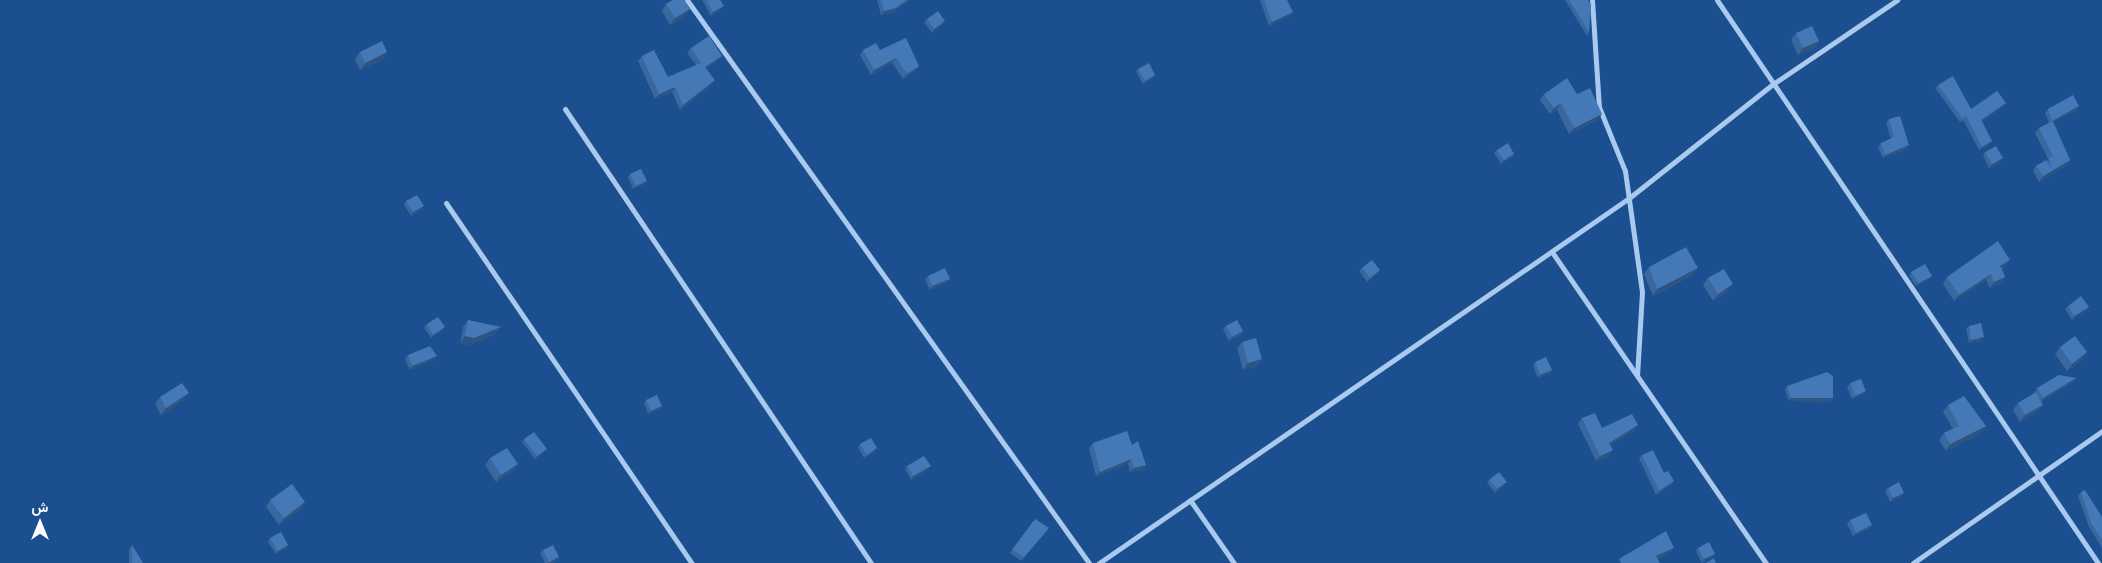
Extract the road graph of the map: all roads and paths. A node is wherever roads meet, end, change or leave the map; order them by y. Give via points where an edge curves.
1 (687, 0) edge
2 (1592, 0) edge
3 (1717, 0) edge
4 (1897, 0) edge
5 (1773, 84) junction
6 (565, 109) dead end
7 (1629, 198) junction
8 (446, 203) dead end
9 (1552, 252) junction
10 (1636, 375) junction
11 (2102, 431) edge
12 (2036, 477) junction
13 (1190, 500) junction
14 (692, 563) edge
15 (871, 563) edge
16 (1089, 563) edge
17 (1099, 563) edge
18 (1234, 563) edge
19 (1766, 563) edge
20 (1913, 563) edge
21 (2098, 563) edge

1 - 16 street
2 - 7 street via 1599,107 1625,171
3 - 5 street
4 - 5 street
5 - 7 street
5 - 12 street
6 - 15 street
7 - 9 street
7 - 10 street via 1642,292
8 - 14 street
9 - 10 street
9 - 13 street
10 - 19 street
11 - 12 street
12 - 20 street
12 - 21 street
13 - 17 street
13 - 18 street

